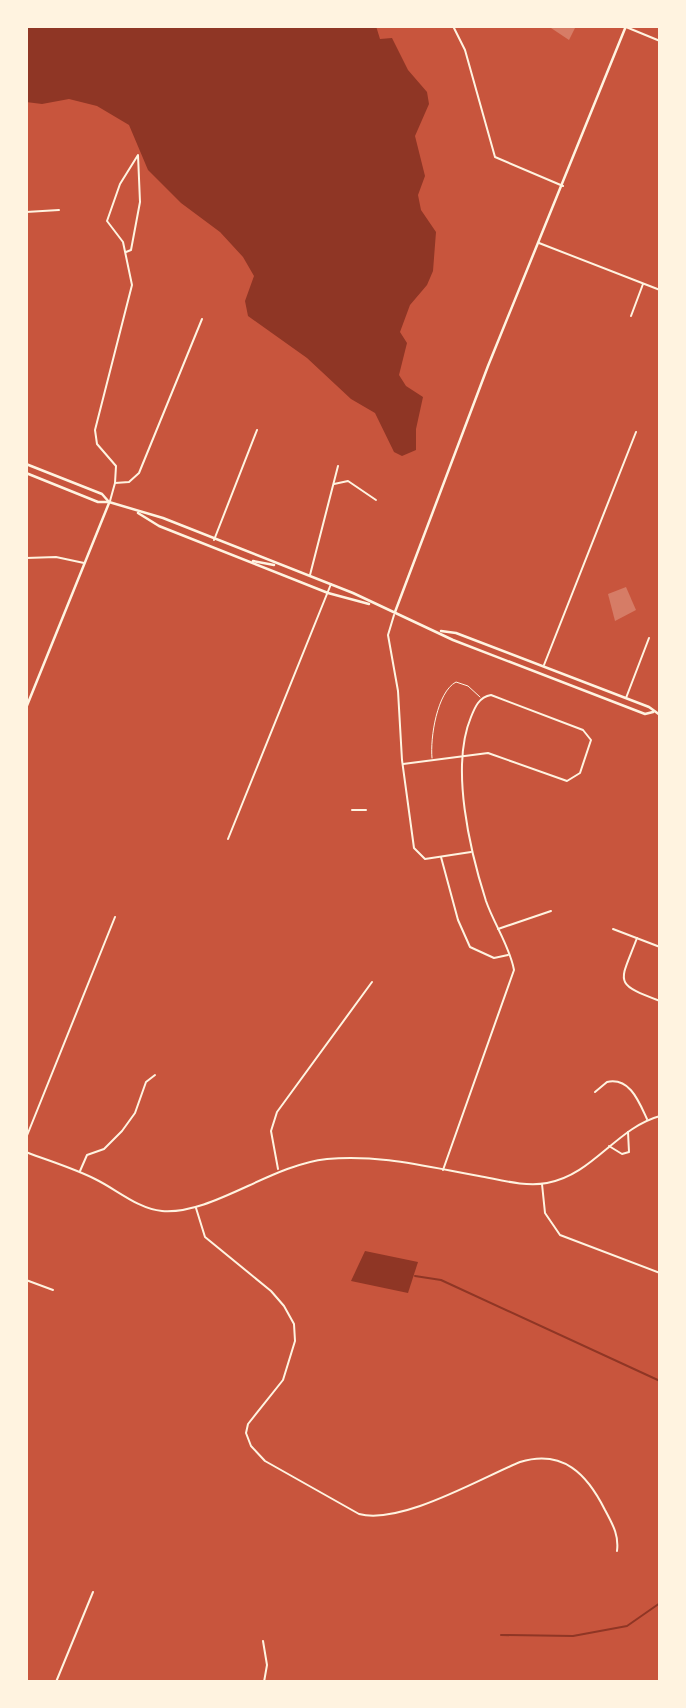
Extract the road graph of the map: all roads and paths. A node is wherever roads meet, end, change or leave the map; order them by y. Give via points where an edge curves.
1 (453, 26) edge
2 (626, 27) edge
3 (660, 41) edge
4 (563, 186) junction
5 (59, 210) dead end
6 (26, 212) edge
7 (538, 242) junction
8 (126, 251) junction
9 (643, 283) junction
10 (660, 290) edge
11 (631, 316) dead end
12 (202, 319) dead end
13 (257, 430) dead end
14 (636, 432) dead end
15 (26, 464) edge
16 (338, 466) dead end
17 (26, 473) edge
18 (115, 483) junction
19 (333, 484) junction
20 (376, 499) dead end
21 (109, 502) junction
22 (135, 512) junction
23 (214, 540) junction
24 (26, 558) edge
25 (250, 561) junction
26 (84, 563) junction
27 (281, 566) junction
28 (309, 576) junction
29 (331, 584) junction
30 (328, 593) junction
31 (373, 605) junction
32 (394, 614) junction
33 (438, 631) junction
34 (649, 638) dead end
35 (544, 666) junction
36 (481, 698) junction
37 (626, 698) junction
38 (26, 708) edge
39 (653, 712) junction
40 (660, 715) edge
41 (462, 755) junction
42 (432, 758) junction
43 (402, 764) junction
44 (352, 810) dead end
45 (366, 810) dead end
46 (228, 839) dead end
47 (472, 852) junction
48 (441, 857) junction
49 (551, 911) dead end
50 (115, 917) dead end
51 (497, 929) junction
52 (613, 929) dead end
53 (637, 938) junction
54 (660, 947) edge
55 (509, 954) junction
56 (372, 982) dead end
57 (660, 1001) edge
58 (155, 1075) dead end
59 (595, 1092) dead end
60 (660, 1116) edge
61 (647, 1120) junction
62 (628, 1131) junction
63 (26, 1138) edge
64 (610, 1146) junction
65 (26, 1152) edge
66 (278, 1170) junction
67 (443, 1170) junction
68 (79, 1172) junction
69 (542, 1183) junction
70 (196, 1208) junction
71 (660, 1273) edge
72 (26, 1280) edge
73 (53, 1290) dead end
74 (617, 1551) dead end
75 (93, 1592) dead end
76 (264, 1641) dead end
77 (57, 1682) edge
78 (264, 1682) edge

1 - 4 street via 466,50 495,157
2 - 3 street
2 - 4 main road
4 - 7 main road
5 - 6 street
7 - 9 street
7 - 32 main road
8 - 8 street via 135,242 139,217 138,155 107,214 110,229
8 - 18 street via 132,285 95,430 97,444 116,466
9 - 10 street
9 - 11 street
12 - 18 street via 139,473 129,482
13 - 23 street
14 - 35 street
15 - 21 main road via 102,494
16 - 19 street
17 - 21 main road via 98,502
18 - 21 street
19 - 20 street via 348,481
19 - 28 street
21 - 22 main road
21 - 26 main road
22 - 23 main road via 163,518
22 - 25 main road
23 - 27 main road
24 - 26 street via 56,557
25 - 27 main road
25 - 30 main road
26 - 38 main road
27 - 28 main road
28 - 29 main road
29 - 30 street
29 - 31 main road
30 - 31 main road
30 - 46 street
31 - 32 main road
32 - 33 main road
32 - 43 street via 388,635 398,691
33 - 35 main road via 456,633
33 - 39 main road via 645,714
34 - 37 street
35 - 37 main road
36 - 41 street via 467,726
36 - 41 street via 494,695 583,730 591,740 580,773 572,780 498,756
36 - 42 lane via 468,686 456,682 450,686 433,726
37 - 39 main road
39 - 40 main road
41 - 42 street
41 - 47 street
42 - 43 street
43 - 48 street via 414,848 425,859
44 - 45 street
47 - 48 street
47 - 51 street
48 - 55 street via 470,947 494,958
49 - 51 street
50 - 63 street
51 - 55 street
52 - 53 street
53 - 54 street
53 - 57 street via 624,983 628,989
55 - 67 street via 514,970 511,985
56 - 66 street via 277,1112 271,1132
58 - 68 street via 146,1082 135,1113 122,1131 104,1149 87,1155
59 - 61 street via 607,1082 622,1083 633,1092
60 - 61 street
61 - 62 street
62 - 64 street
62 - 64 street via 629,1152 622,1154
64 - 69 street via 578,1171
65 - 68 street
66 - 67 street via 326,1159 362,1157
66 - 70 street
67 - 69 street via 515,1183
68 - 70 street via 156,1211
69 - 71 street via 545,1213 560,1235
70 - 74 street via 205,1237 271,1291 294,1324 294,1348 284,1380 248,1424 248,1441 259,1457 359,1514 377,1517 405,1511 519,1463 552,1458 592,1485 617,1532
72 - 73 street
75 - 77 street
76 - 78 street

